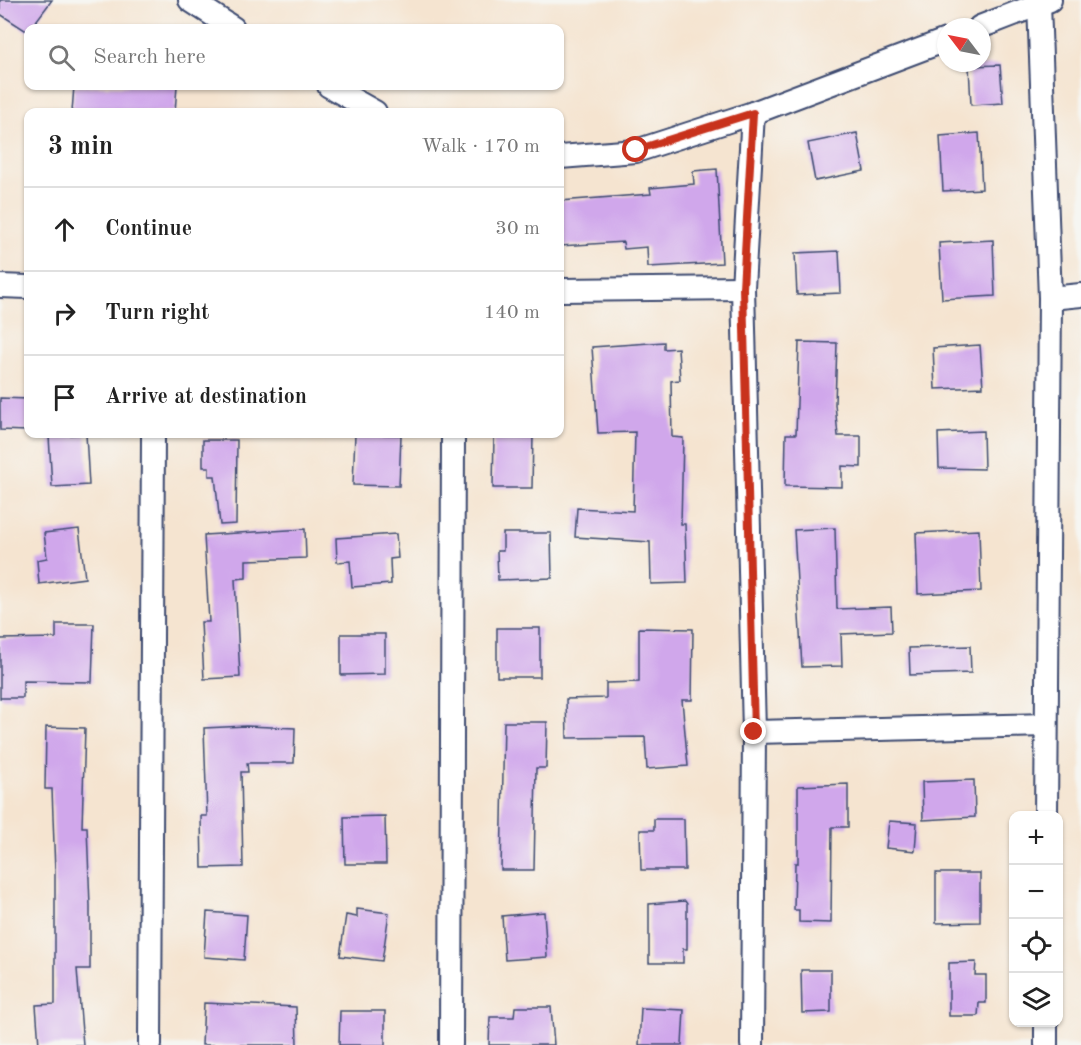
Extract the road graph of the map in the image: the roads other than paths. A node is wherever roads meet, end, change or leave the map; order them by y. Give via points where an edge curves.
1 (190, 0) edge
2 (1045, 2) edge
3 (991, 23) edge
4 (227, 24) edge
5 (937, 43) edge
6 (336, 90) edge
7 (368, 108) edge
8 (753, 113) junction
9 (564, 157) edge
10 (0, 286) edge
11 (24, 287) edge
12 (743, 288) junction
13 (564, 291) edge
14 (1081, 296) edge
15 (1050, 298) junction
16 (153, 438) edge
17 (453, 438) edge
18 (1046, 725) junction
19 (754, 732) junction
20 (1046, 811) edge
21 (1046, 1027) edge
22 (150, 1045) edge
23 (451, 1045) edge
24 (752, 1045) edge
25 (1046, 1045) edge

1 - 4 street
2 - 3 street
2 - 15 street
5 - 8 street
6 - 7 street
8 - 9 street via 636,150
8 - 12 street
10 - 11 street
12 - 13 street
12 - 19 street
14 - 15 street
15 - 18 street
16 - 22 street
17 - 23 street
18 - 19 street
18 - 20 street
19 - 24 street
21 - 25 street

